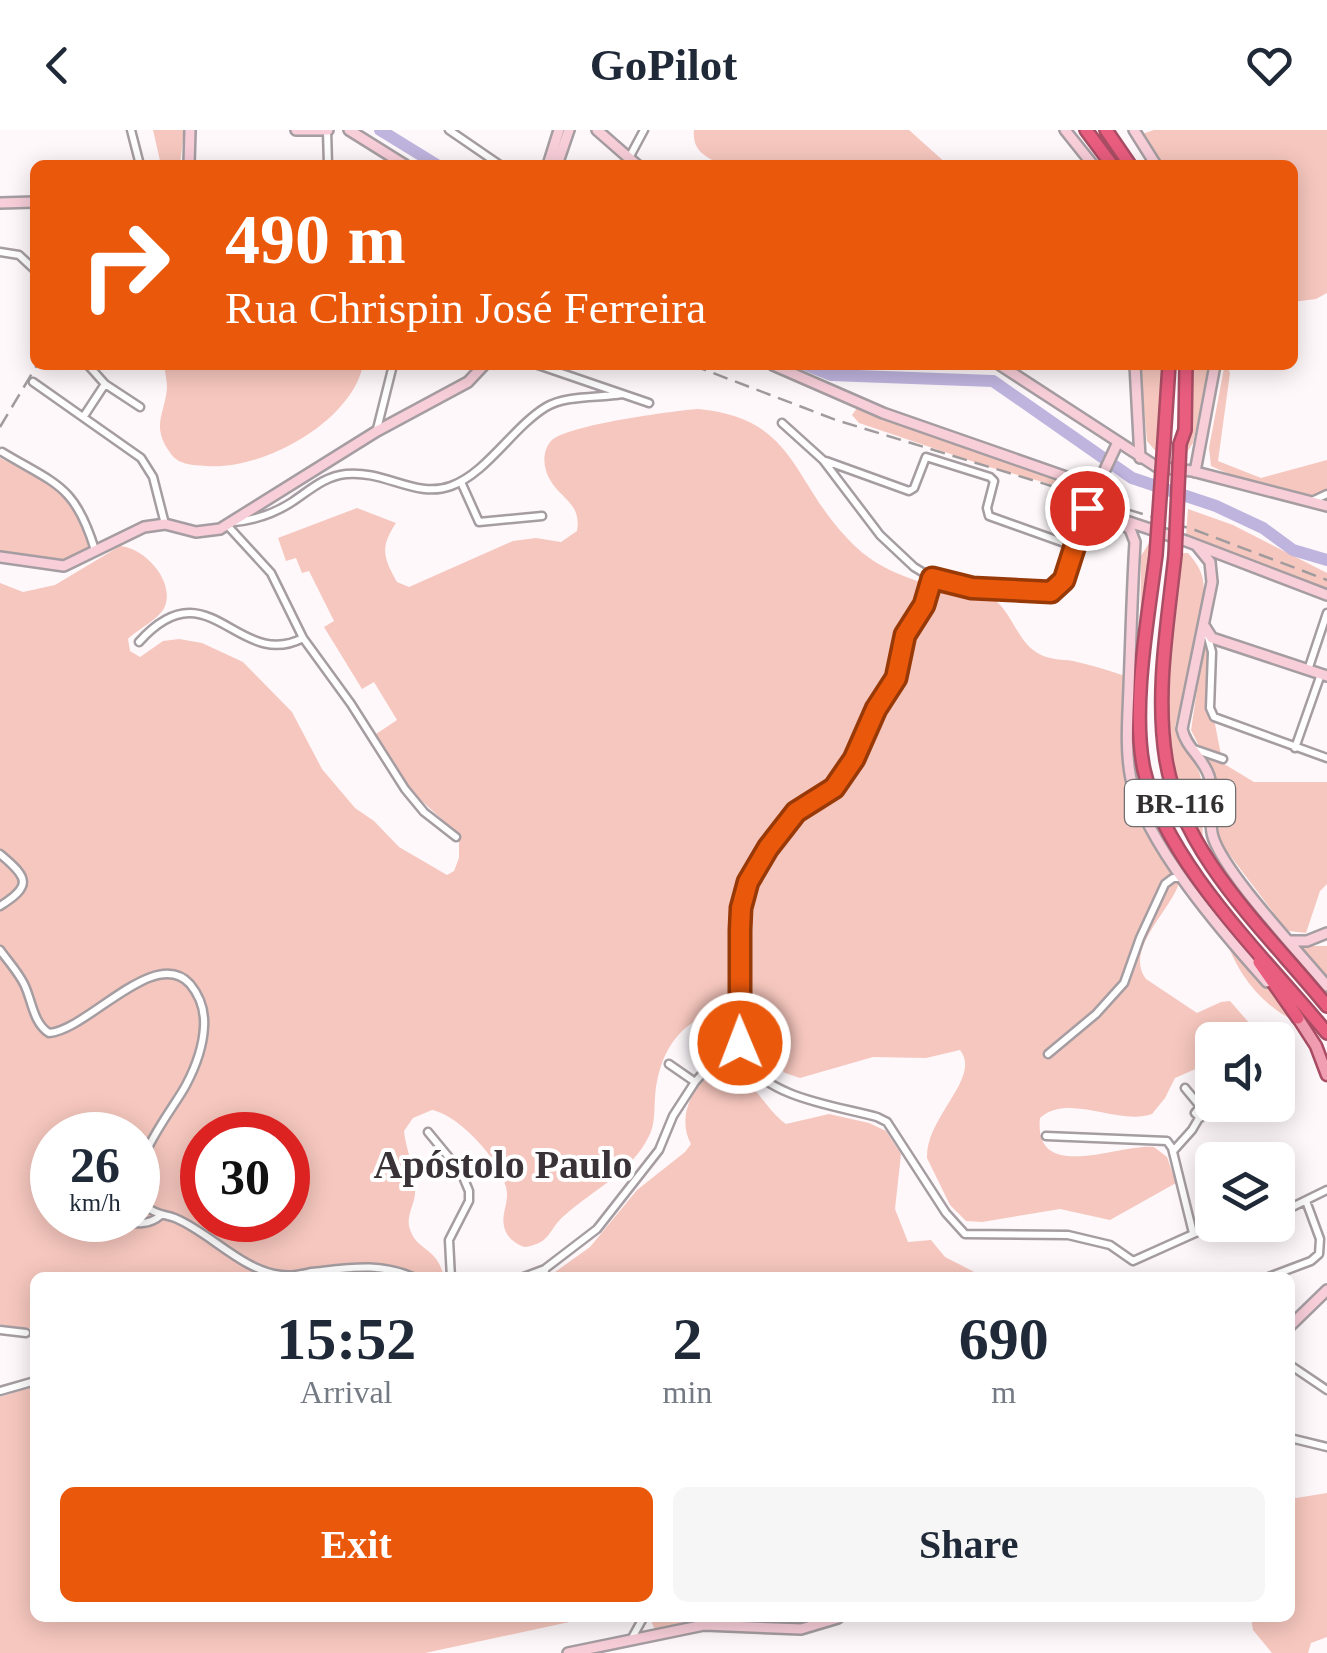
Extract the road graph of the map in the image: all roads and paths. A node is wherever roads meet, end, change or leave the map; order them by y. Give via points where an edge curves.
1 (131, 130) edge
2 (190, 130) edge
3 (296, 130) edge
4 (328, 130) edge
5 (349, 130) edge
6 (450, 130) edge
7 (560, 130) edge
8 (569, 130) edge
9 (596, 130) edge
10 (644, 130) edge
11 (1065, 130) edge
12 (1090, 130) edge
13 (1134, 130) edge
14 (1107, 132) edge
15 (139, 160) edge
16 (188, 160) edge
17 (328, 160) edge
18 (397, 160) edge
19 (493, 160) edge
20 (550, 160) edge
21 (559, 160) edge
22 (632, 160) edge
23 (633, 160) edge
24 (1090, 160) edge
25 (1111, 160) edge
26 (1129, 160) edge
27 (1153, 160) edge
28 (30, 202) edge
29 (0, 203) edge
30 (0, 252) edge
31 (30, 265) edge
32 (93, 370) edge
33 (392, 370) edge
34 (479, 370) edge
35 (552, 370) edge
36 (784, 370) edge
37 (1005, 370) edge
38 (1135, 370) edge
39 (1169, 370) edge
40 (1184, 370) edge
41 (1214, 370) edge
42 (33, 382) dead end
43 (106, 384) junction
44 (622, 394) junction
45 (649, 403) dead end
46 (140, 407) dead end
47 (84, 416) junction
48 (782, 422) dead end
49 (377, 430) junction
50 (1116, 447) junction
51 (2, 452) edge
52 (1140, 458) junction
53 (822, 460) junction
54 (842, 467) junction
55 (1195, 472) junction
56 (835, 476) junction
57 (461, 482) junction
58 (1095, 488) junction
59 (1327, 494) edge
60 (1310, 502) junction
61 (1327, 506) edge
62 (1087, 508) junction
63 (542, 516) dead end
64 (1112, 518) junction
65 (165, 524) junction
66 (229, 524) junction
67 (1153, 532) junction
68 (1073, 546) junction
69 (1197, 546) junction
70 (95, 550) junction
71 (1134, 552) junction
72 (0, 557) edge
73 (932, 578) junction
74 (1327, 595) edge
75 (1327, 613) edge
76 (1205, 629) junction
77 (303, 638) junction
78 (139, 642) dead end
79 (1308, 670) junction
80 (1324, 675) edge
81 (1190, 748) junction
82 (1295, 748) junction
83 (1327, 758) edge
84 (1222, 759) dead end
85 (456, 837) dead end
86 (0, 854) edge
87 (1183, 878) junction
88 (1210, 894) junction
89 (0, 906) edge
90 (1327, 933) edge
91 (1290, 941) junction
92 (0, 950) edge
93 (1327, 986) edge
94 (1327, 1003) edge
95 (1298, 1018) junction
96 (1327, 1033) edge
97 (740, 1043) junction
98 (1048, 1054) dead end
99 (669, 1064) dead end
100 (1327, 1075) edge
101 (695, 1082) junction
102 (1185, 1088) dead end
103 (160, 1128) edge
104 (428, 1132) dead end
105 (1046, 1136) dead end
106 (1173, 1151) junction
107 (1327, 1190) edge
108 (1306, 1201) junction
109 (1295, 1206) edge
110 (160, 1214) edge
111 (1193, 1233) joint
112 (546, 1268) junction
113 (273, 1272) edge
114 (325, 1272) edge
115 (404, 1272) edge
116 (451, 1272) edge
117 (536, 1272) edge
118 (544, 1272) edge
119 (1282, 1272) edge
120 (1327, 1290) edge
121 (1295, 1321) edge
122 (0, 1330) edge
123 (26, 1334) dead end
124 (1295, 1368) edge
125 (30, 1382) edge
126 (1327, 1390) edge
127 (0, 1391) edge
128 (1295, 1439) edge
129 (1327, 1447) edge
130 (641, 1622) edge
131 (825, 1622) edge
132 (632, 1638) junction
133 (568, 1653) edge

1 - 15 street
2 - 16 street
3 - 4 street
4 - 17 street
5 - 18 street
6 - 19 street
7 - 20 street
8 - 21 street
9 - 22 street
10 - 23 street
11 - 24 street
12 - 25 highway
13 - 27 street
14 - 26 highway
28 - 29 street
30 - 31 street via 19,254
32 - 43 street
33 - 49 street
34 - 49 street
35 - 44 street
36 - 58 street via 883,413
37 - 50 street
38 - 52 street
39 - 88 highway, BR-116, bridge via 1140,719 1144,770 1161,818
40 - 94 highway, BR-116, bridge via 1162,690 1172,782 1218,872
41 - 55 street
42 - 47 street
43 - 46 street
43 - 47 street
44 - 45 street
44 - 57 street via 549,405
47 - 65 street via 141,458
48 - 53 street
49 - 66 street
50 - 52 street
50 - 58 street
51 - 70 street via 76,501
52 - 55 street
53 - 54 street
53 - 56 street
54 - 56 street
54 - 68 street via 910,491 926,457 992,477 989,516
55 - 60 street
56 - 73 street via 892,549
57 - 63 street via 479,522
57 - 66 street via 429,491 382,476 342,474 266,515
58 - 62 street
59 - 60 street
60 - 61 street
62 - 64 street
62 - 68 street
64 - 67 street
64 - 71 street via 1130,529
65 - 66 street via 196,532
65 - 70 street via 144,526
66 - 77 street via 271,573
67 - 69 street
67 - 71 street via 1140,534
68 - 73 street via 1064,580 1046,593
69 - 74 street
69 - 76 street via 1212,574
70 - 72 street via 58,566
71 - 87 street via 1131,777 1148,826
73 - 97 street via 905,635 896,678 854,759 834,788 796,812 748,882 741,908
75 - 79 street
76 - 79 street via 1212,638
76 - 81 street via 1182,723
76 - 82 street via 1212,652 1210,708 1217,719
77 - 78 street via 263,644 196,612 162,619
77 - 85 street via 414,801
79 - 80 street
80 - 82 street
81 - 84 street
81 - 91 street via 1204,762 1212,788 1218,849
82 - 83 street
86 - 89 street via 20,873 23,887
87 - 95 street
87 - 98 street via 1166,884 1120,988
88 - 95 highway
88 - 96 highway, BR-116
90 - 91 street
91 - 93 street
92 - 103 street via 49,1033 76,1024 129,987 154,977 182,977 197,994 204,1018 188,1083
95 - 100 main road
97 - 101 street via 727,1046
97 - 111 street via 746,1064 778,1087 887,1122 965,1234 1068,1235 1110,1245 1134,1261
99 - 101 street
101 - 112 street via 659,1150 597,1229
102 - 106 street via 1199,1118
104 - 116 street via 462,1172 469,1191 449,1240
105 - 106 street via 1163,1140
106 - 111 street
107 - 108 street
108 - 109 street
108 - 119 street via 1320,1254
110 - 113 street
112 - 117 street
112 - 118 street
114 - 115 street via 374,1266
120 - 121 street
122 - 123 street
124 - 126 street
125 - 127 street
128 - 129 street
130 - 132 street
131 - 132 street via 806,1628 714,1624
132 - 133 street

